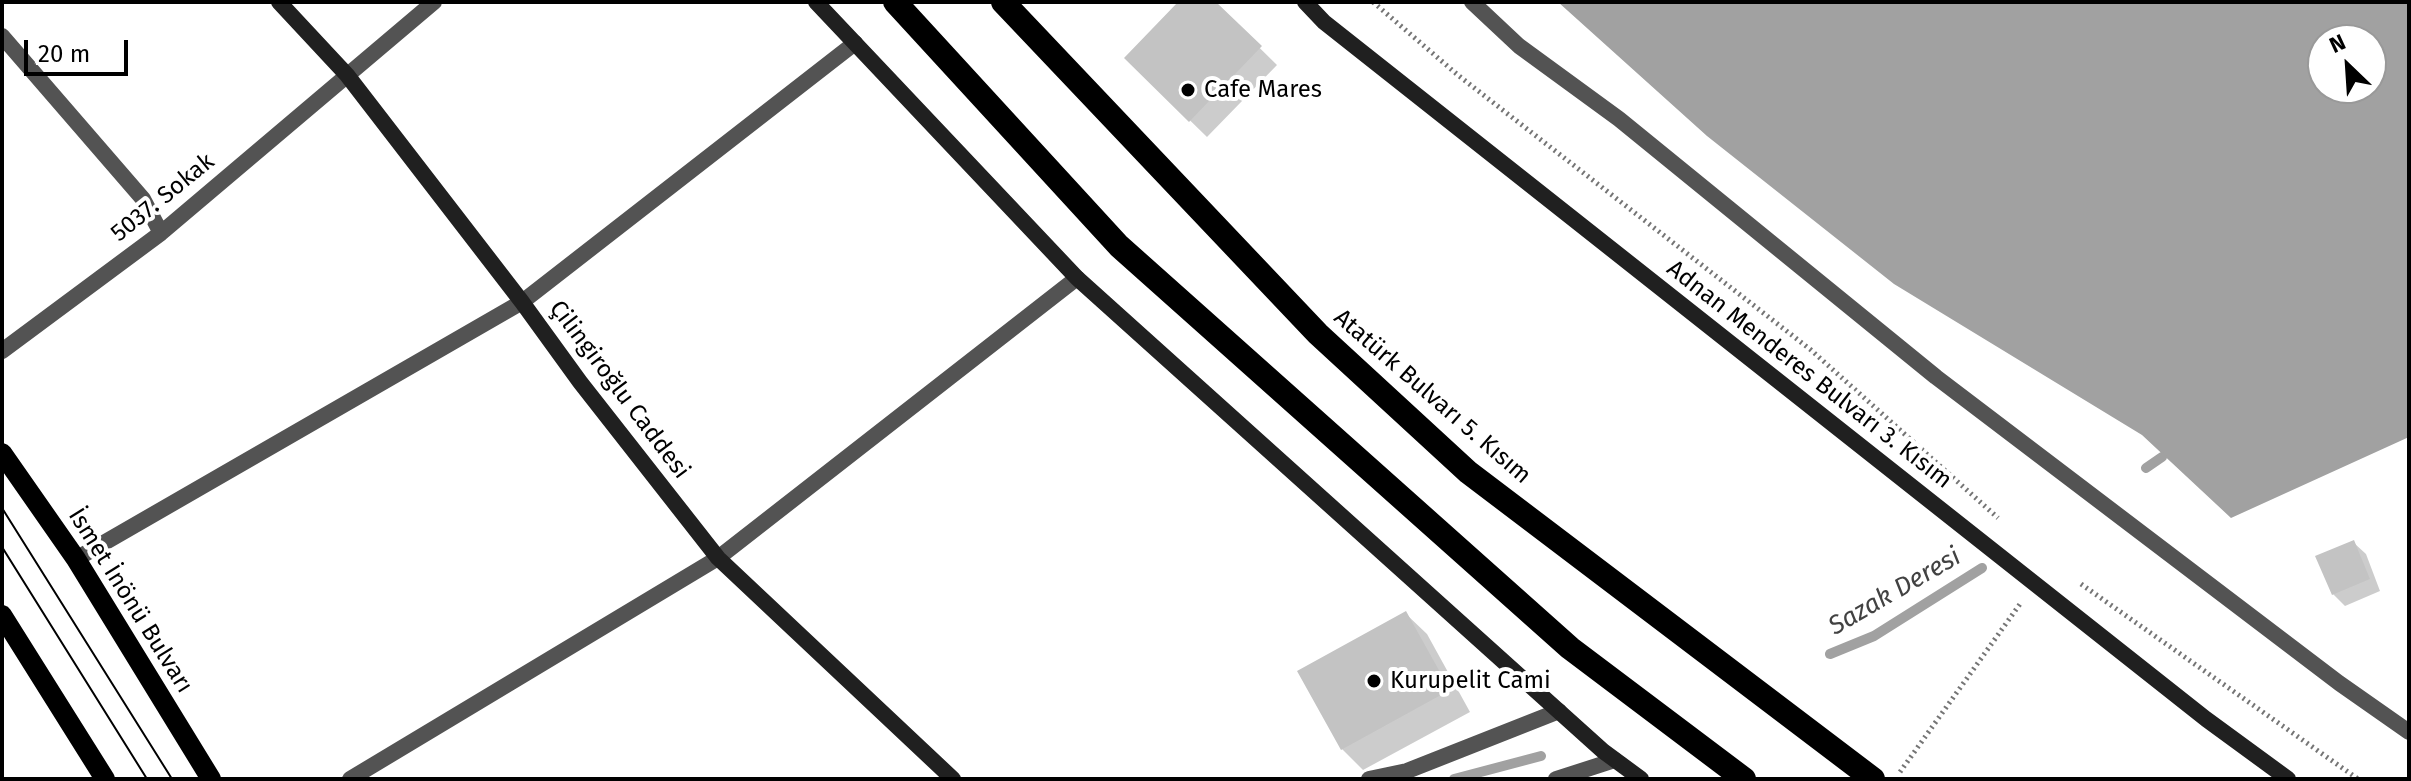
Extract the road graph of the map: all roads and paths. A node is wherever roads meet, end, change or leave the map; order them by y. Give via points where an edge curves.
1 (279, 2) edge
2 (434, 2) edge
3 (816, 2) edge
4 (895, 2) edge
5 (1003, 2) edge
6 (1305, 2) edge
7 (1373, 2) edge
8 (1472, 2) edge
9 (2, 36) edge
10 (855, 43) junction
11 (347, 75) junction
12 (161, 233) junction
13 (1077, 278) junction
14 (522, 302) junction
15 (2, 351) edge
16 (2, 453) edge
17 (2000, 520) dead end
18 (718, 558) junction
19 (76, 559) junction
20 (2072, 578) dead end
21 (2035, 584) junction
22 (2, 615) edge
23 (1559, 711) junction
24 (2409, 732) edge
25 (1615, 760) junction
26 (105, 779) edge
27 (211, 779) edge
28 (350, 779) edge
29 (953, 779) edge
30 (1369, 779) edge
31 (1556, 779) edge
32 (1641, 779) edge
33 (1744, 779) edge
34 (1873, 779) edge
35 (1895, 779) edge
36 (2288, 779) edge
37 (2358, 779) edge

1 - 11 street, Çilingiroğlu Caddesi
2 - 11 street, 5037. Sokak
3 - 10 street
4 - 33 highway via 1130,256 1570,648
5 - 34 highway, Atatürk Bulvarı 5. Kısım via 1318,334 1468,472
6 - 21 street, Adnan Menderes Bulvarı 3. Kısım
7 - 17 path via 1459,76 1811,350
8 - 24 street via 1519,46 1619,119 1936,377
9 - 12 street via 143,199
10 - 13 street
10 - 14 street
11 - 12 street, 5037. Sokak
11 - 14 street, Çilingiroğlu Caddesi
12 - 15 street, 5037. Sokak
13 - 18 street
13 - 23 street
14 - 18 street, Çilingiroğlu Caddesi
14 - 19 street
16 - 19 main road, İsmet İnönü Bulvarı
18 - 28 street
18 - 29 street, Çilingiroğlu Caddesi
19 - 27 main road, İsmet İnönü Bulvarı
20 - 37 path
21 - 35 path
21 - 36 street, Adnan Menderes Bulvarı 3. Kısım
22 - 26 main road
23 - 25 street
23 - 30 street via 1407,771
25 - 31 street
25 - 32 street

